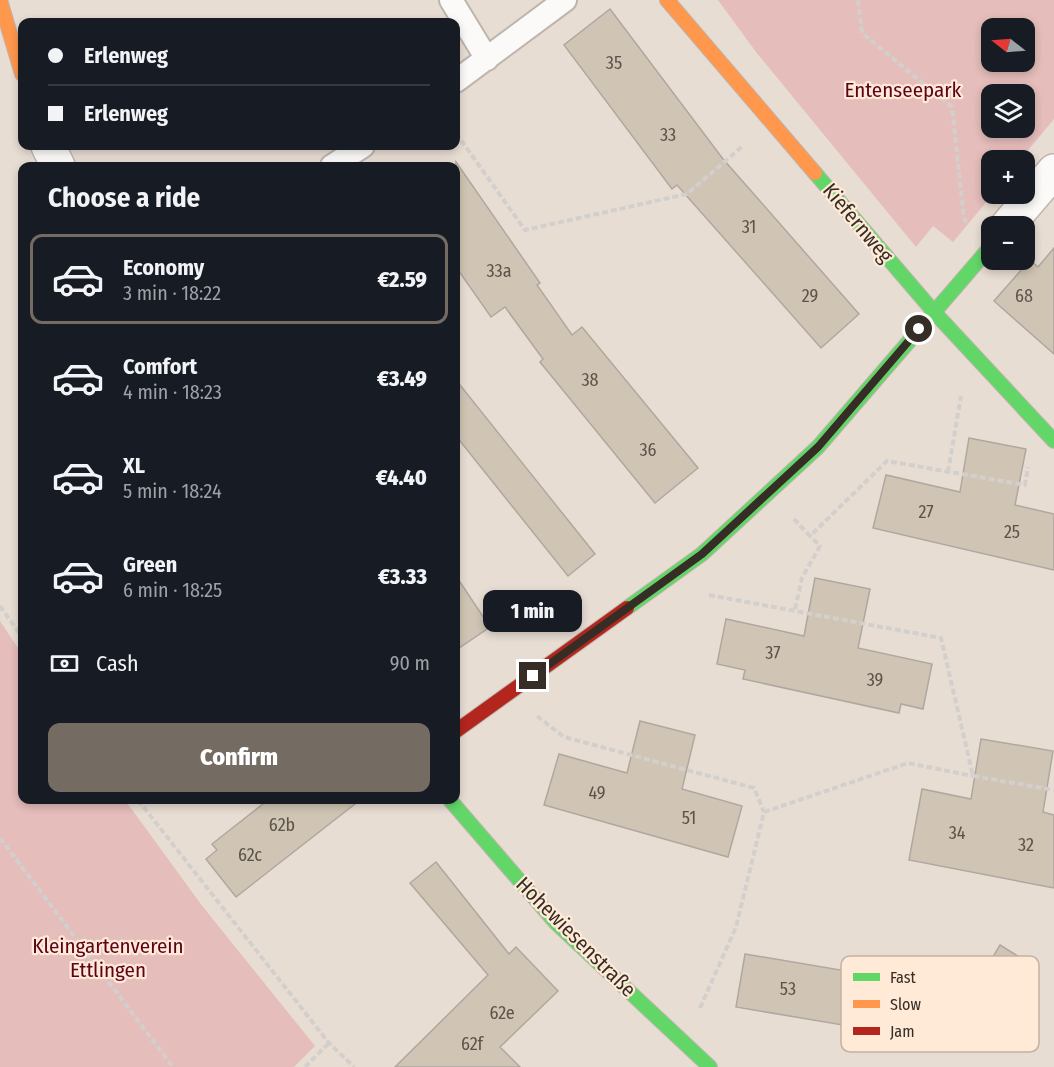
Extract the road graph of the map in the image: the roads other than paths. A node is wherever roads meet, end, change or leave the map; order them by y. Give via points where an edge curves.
1 (0, 0) edge
2 (451, 0) edge
3 (565, 0) edge
4 (667, 0) edge
5 (487, 59) junction
6 (18, 61) edge
7 (460, 78) edge
8 (357, 150) edge
9 (338, 162) edge
10 (1054, 171) edge
11 (1016, 216) edge
12 (981, 258) edge
13 (934, 312) junction
14 (1054, 441) edge
15 (460, 728) edge
16 (453, 804) edge
17 (711, 1067) edge

1 - 6 street
2 - 5 lane
3 - 5 lane
4 - 13 street, Kiefernweg
5 - 7 lane
8 - 9 lane
10 - 11 street
12 - 13 street
13 - 14 street, Kiefernweg
13 - 15 street via 818,447 702,554
16 - 17 street, Hohewiesenstraße via 556,923

